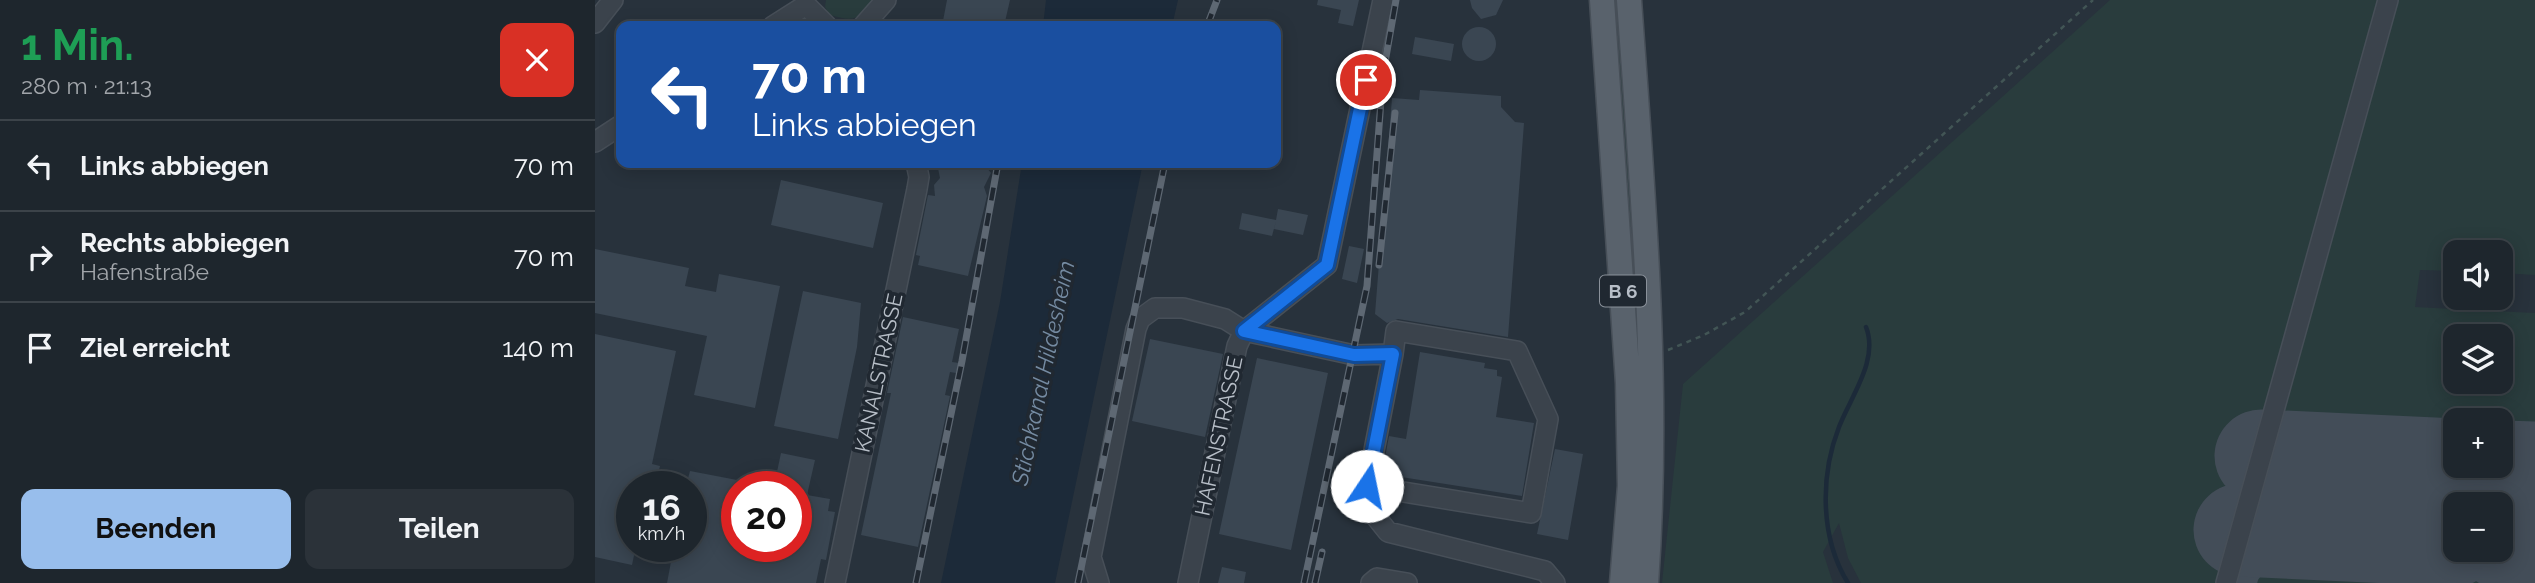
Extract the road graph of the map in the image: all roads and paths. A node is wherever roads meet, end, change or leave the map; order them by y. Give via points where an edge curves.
1 (614, 0) edge
2 (886, 0) edge
3 (1383, 0) edge
4 (1602, 0) edge
5 (1629, 0) edge
6 (2093, 0) edge
7 (2388, 0) edge
8 (807, 2) edge
9 (780, 21) edge
10 (823, 21) edge
11 (867, 21) edge
12 (595, 23) edge
13 (616, 128) edge
14 (595, 142) edge
15 (917, 168) edge
16 (1244, 331) junction
17 (1393, 354) junction
18 (1652, 354) junction
19 (1377, 488) junction
20 (835, 583) edge
21 (1099, 583) edge
22 (1188, 583) edge
23 (1370, 583) edge
24 (1407, 583) edge
25 (1555, 583) edge
26 (1622, 583) edge
27 (1646, 583) edge
28 (2226, 583) edge

1 - 12 street
2 - 11 street
3 - 16 street, HAFENSTRASSE via 1327,265
4 - 26 main road, B 6 via 1628,383 1630,486
5 - 18 main road, B 6
6 - 18 path via 1745,312 1704,335
7 - 28 street
8 - 9 street
8 - 10 street
13 - 14 street
15 - 20 street, KANALSTRASSE via 917,189
16 - 17 street via 1354,355
16 - 21 street via 1225,319 1183,308 1155,308 1140,319 1091,557
16 - 22 street, HAFENSTRASSE via 1237,346
17 - 19 street via 1367,486
17 - 19 street via 1396,331 1517,351 1548,419 1531,513
18 - 27 main road, B 6 via 1653,488
19 - 25 street via 1376,516 1388,532 1545,571
23 - 24 street via 1377,578

